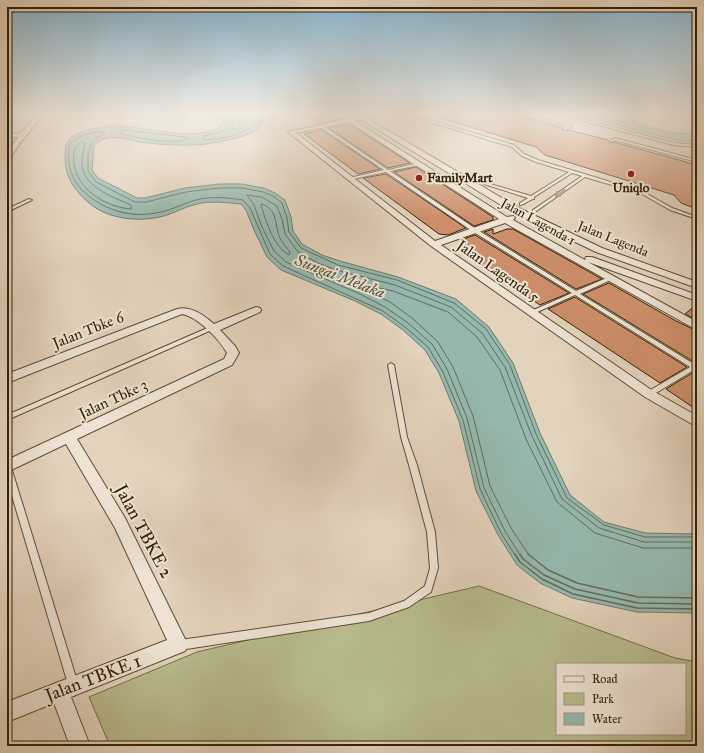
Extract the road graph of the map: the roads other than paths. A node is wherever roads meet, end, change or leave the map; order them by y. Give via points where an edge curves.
1 (313, 149) edge
2 (356, 149) edge
3 (395, 149) edge
4 (422, 149) edge
5 (425, 149) edge
6 (517, 149) edge
7 (653, 149) edge
8 (697, 161) edge
9 (418, 164) junction
10 (388, 170) junction
11 (572, 171) junction
12 (585, 175) junction
13 (350, 179) junction
14 (486, 184) junction
15 (532, 198) junction
16 (30, 200) dead end
17 (518, 207) junction
18 (7, 211) edge
19 (531, 213) junction
20 (697, 218) edge
21 (505, 219) junction
22 (474, 230) junction
23 (434, 244) junction
24 (571, 255) junction
25 (632, 275) junction
26 (697, 276) edge
27 (611, 278) junction
28 (697, 285) edge
29 (575, 293) junction
30 (697, 298) edge
31 (256, 310) dead end
32 (531, 313) junction
33 (697, 327) edge
34 (212, 328) junction
35 (391, 365) dead end
36 (696, 367) edge
37 (7, 379) edge
38 (649, 394) junction
39 (7, 418) edge
40 (697, 422) edge
41 (69, 437) junction
42 (7, 467) edge
43 (179, 645) junction
44 (66, 689) junction
45 (7, 712) edge
46 (80, 746) edge

1 - 13 street, Jalan Lagenda 5
2 - 10 lane
3 - 9 street, Jalan Lagenda 1
4 - 17 street, Jalan Lagenda
5 - 14 street, Jalan Lagenda
6 - 11 lane via 529,158
7 - 8 lane
9 - 10 lane
9 - 21 street, Jalan Lagenda 1
10 - 13 lane
10 - 22 lane
11 - 12 lane
11 - 15 lane
12 -> 19 lane
12 - 20 lane via 643,193 671,209
13 - 23 street, Jalan Lagenda 5
14 - 15 lane
14 - 17 street, Jalan Lagenda
15 - 17 lane
16 - 18 lane
17 - 19 street, Jalan Lagenda
17 - 21 street
19 - 21 street
19 - 26 street, Jalan Lagenda via 606,244
19 - 28 street, Jalan Lagenda via 599,250
21 - 22 street
21 - 24 street, Jalan Lagenda 1
22 - 23 street
22 - 29 lane
23 - 32 street, Jalan Lagenda 5
24 - 25 street via 590,259
24 - 27 street, Jalan Lagenda 1
25 - 27 street
25 - 30 street
27 - 29 lane
27 - 33 street, Jalan Lagenda 1
29 - 32 lane
29 - 36 lane
31 - 34 street
32 - 38 street, Jalan Lagenda 5
34 - 37 street, Jalan Tbke 6 via 193,313 181,311
34 - 39 lane
34 - 41 street, Jalan Tbke 3 via 233,353 228,362
35 - 43 lane via 404,437 431,532 434,568 428,589 406,604 369,617
36 - 38 lane
38 - 40 street, Jalan Lagenda 5
41 - 42 street, Jalan Tbke 3
41 - 43 street, Jalan TBKE 2 via 120,522
42 - 44 lane
43 - 44 street, Jalan TBKE 1
44 - 45 street, Jalan TBKE 1
44 - 46 street

